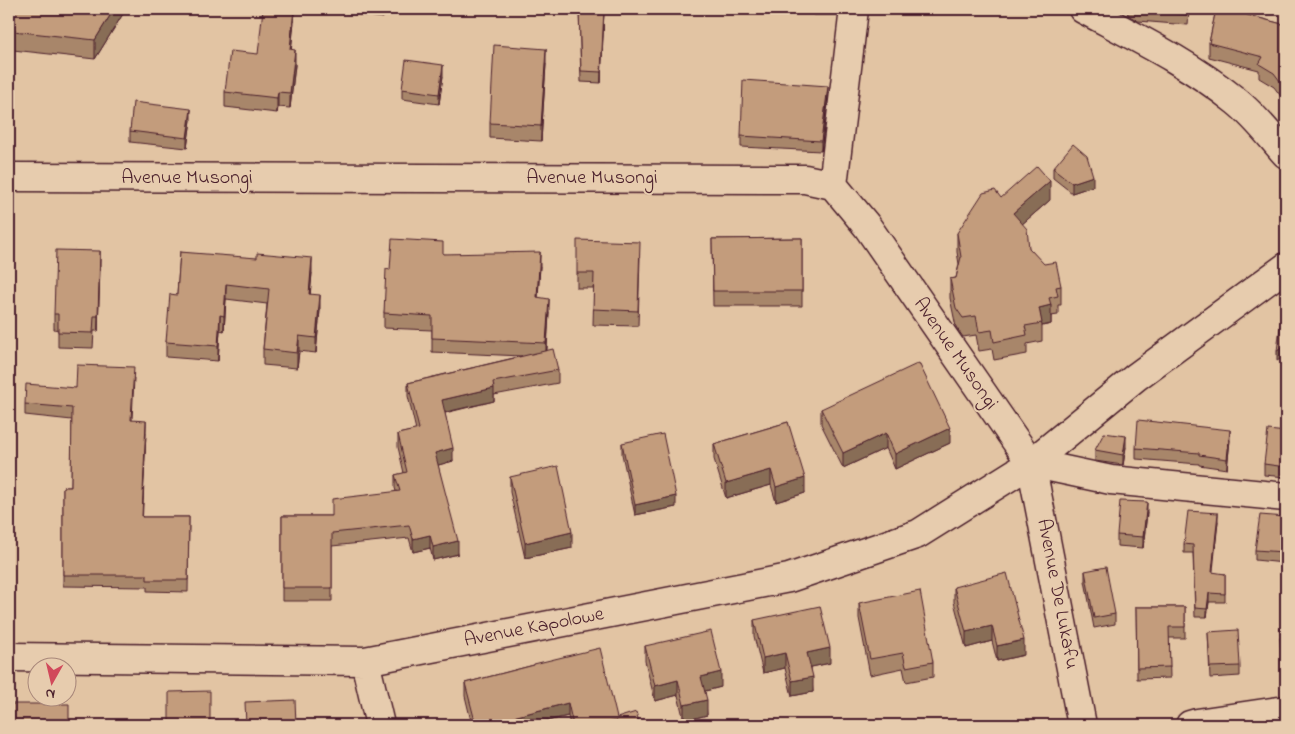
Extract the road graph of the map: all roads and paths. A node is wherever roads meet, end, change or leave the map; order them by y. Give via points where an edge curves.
1 (854, 9) edge
2 (1083, 9) edge
3 (1286, 154) edge
4 (9, 177) edge
5 (833, 186) junction
6 (1283, 272) edge
7 (1031, 463) junction
8 (1286, 496) edge
9 (9, 657) edge
10 (365, 661) junction
11 (1286, 710) edge
12 (380, 725) edge
13 (1082, 725) edge
14 (1190, 725) edge

1 - 5 street
2 - 3 street via 1145,41 1238,102
4 - 5 street, Avenue Musongi via 805,179
5 - 7 street, Avenue Musongi via 867,226
6 - 7 street, Avenue Kapolowe via 1136,377
7 - 8 street via 1110,480
7 - 10 street, Avenue Kapolowe via 918,534 789,578
7 - 13 street, Avenue De Lukafu
9 - 10 street, Avenue Kapolowe
10 - 12 street
11 - 14 street

